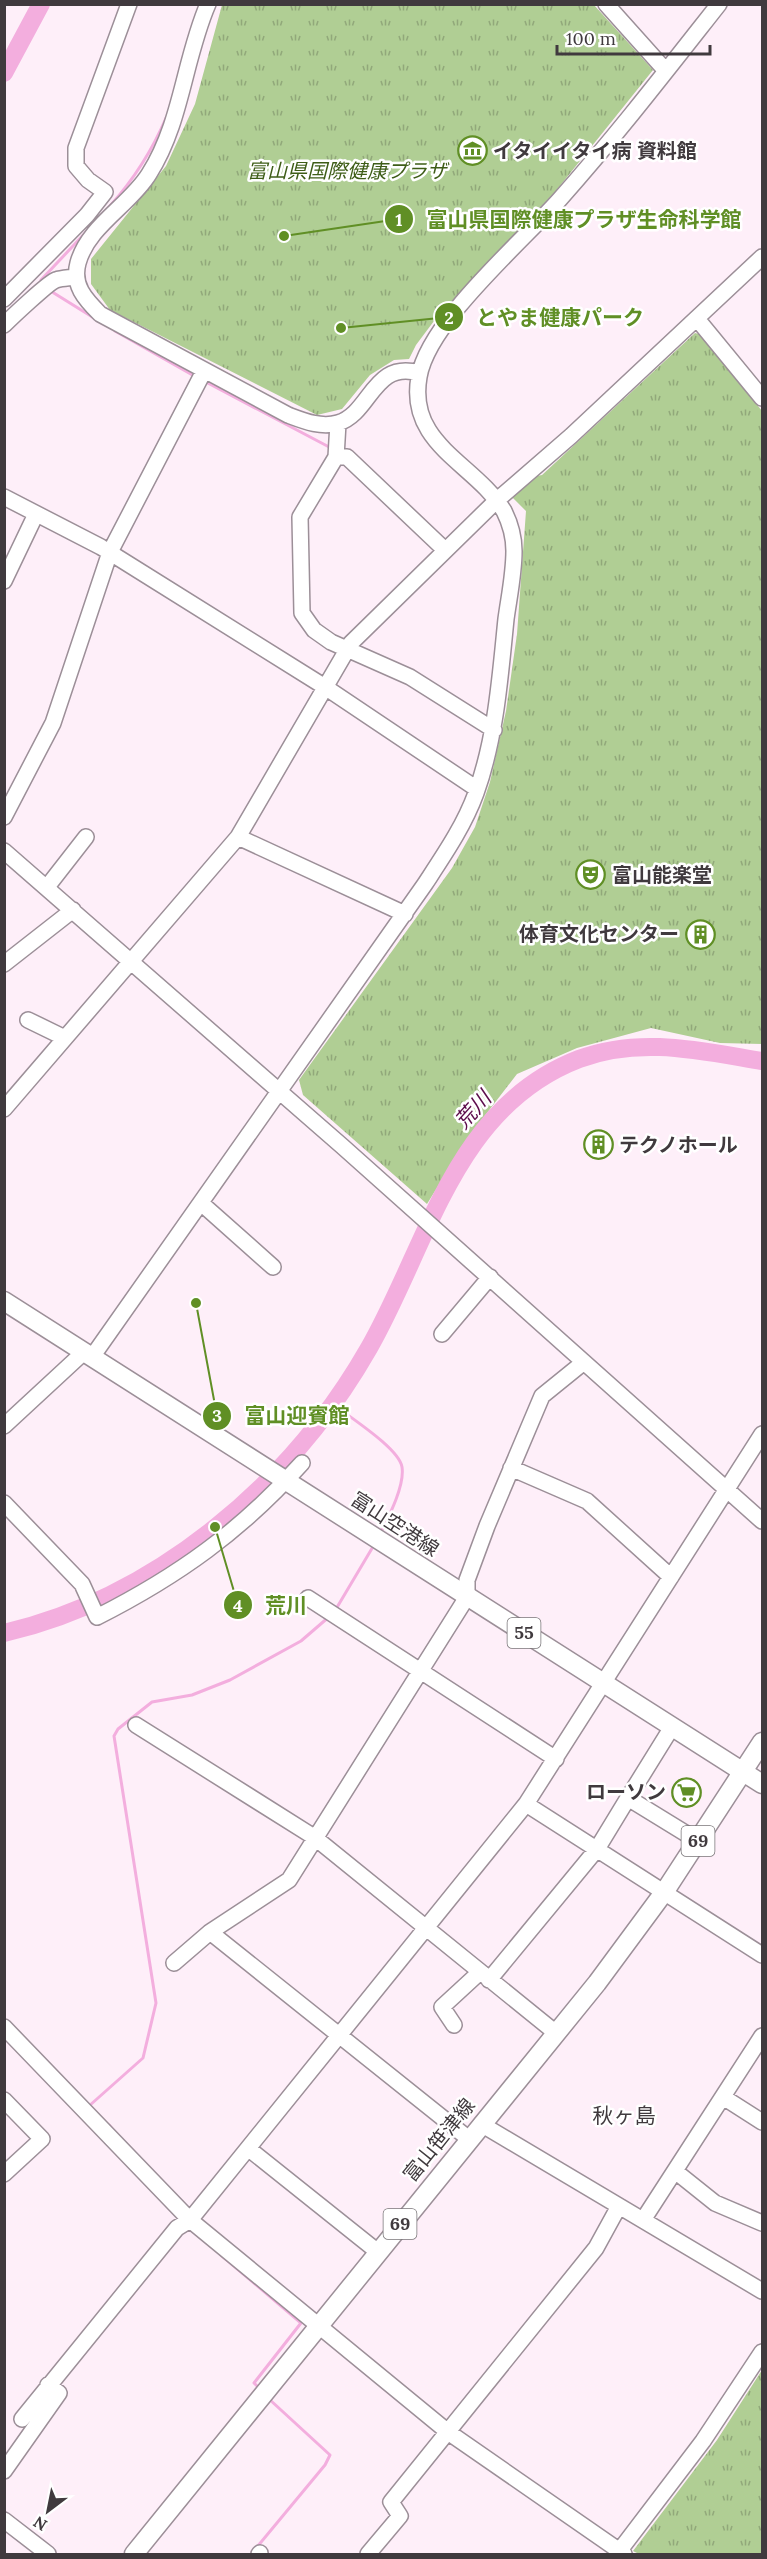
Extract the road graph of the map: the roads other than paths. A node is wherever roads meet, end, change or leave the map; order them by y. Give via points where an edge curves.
1 (129, 4) edge
2 (208, 4) edge
3 (606, 4) edge
4 (719, 4) edge
5 (666, 71) junction
6 (760, 263) edge
7 (75, 277) junction
8 (4, 299) edge
9 (698, 320) junction
10 (4, 325) edge
11 (204, 371) junction
12 (419, 374) junction
13 (762, 398) edge
14 (338, 423) junction
15 (336, 457) junction
16 (4, 497) edge
17 (496, 501) junction
18 (36, 514) junction
19 (445, 550) junction
20 (110, 552) junction
21 (4, 581) edge
22 (348, 648) junction
23 (325, 687) junction
24 (494, 730) junction
25 (477, 789) junction
26 (4, 817) edge
27 (86, 837) dead end
28 (238, 837) junction
29 (4, 851) edge
30 (47, 887) junction
31 (73, 910) junction
32 (405, 914) junction
33 (132, 961) junction
34 (4, 964) edge
35 (28, 1020) dead end
36 (65, 1038) junction
37 (280, 1091) junction
38 (4, 1109) edge
39 (201, 1203) junction
40 (273, 1267) dead end
41 (490, 1276) junction
42 (4, 1301) edge
43 (442, 1334) dead end
44 (88, 1354) junction
45 (584, 1362) junction
46 (4, 1426) edge
47 (762, 1434) edge
48 (302, 1463) dead end
49 (511, 1468) junction
50 (286, 1481) junction
51 (727, 1489) junction
52 (4, 1503) edge
53 (762, 1521) edge
54 (671, 1577) junction
55 (467, 1596) junction
56 (308, 1598) dead end
57 (421, 1671) junction
58 (603, 1683) junction
59 (136, 1725) dead end
60 (672, 1727) junction
61 (762, 1742) edge
62 (556, 1759) junction
63 (744, 1772) junction
64 (762, 1784) edge
65 (628, 1798) junction
66 (526, 1804) junction
67 (314, 1837) junction
68 (698, 1841) junction
69 (597, 1849) junction
70 (665, 1891) junction
71 (426, 1929) junction
72 (210, 1932) junction
73 (762, 1955) edge
74 (174, 1963) dead end
75 (484, 1976) junction
76 (454, 2025) dead end
77 (4, 2027) edge
78 (556, 2033) junction
79 (340, 2036) junction
80 (762, 2036) edge
81 (723, 2097) junction
82 (4, 2100) edge
83 (762, 2122) edge
84 (481, 2124) junction
85 (469, 2139) junction
86 (249, 2148) junction
87 (675, 2171) junction
88 (4, 2174) edge
89 (619, 2206) junction
90 (190, 2220) junction
91 (643, 2220) junction
92 (762, 2223) edge
93 (378, 2252) junction
94 (762, 2291) edge
95 (319, 2325) junction
96 (762, 2352) edge
97 (48, 2385) junction
98 (22, 2419) dead end
99 (448, 2432) junction
100 (4, 2471) edge
101 (4, 2520) edge
102 (620, 2553) edge
103 (48, 2554) edge
104 (134, 2554) edge
105 (368, 2554) edge

1 - 8 street via 76,148 76,166 105,192
2 - 7 street via 171,129 149,174 87,243
3 - 5 street
4 - 5 street
5 - 12 street via 561,198 445,322
6 - 9 street
7 - 10 street via 54,280
7 - 11 street via 83,296 100,314
9 - 13 street
9 - 17 street
11 - 14 street via 295,418 319,424
11 - 20 street
12 - 14 street via 403,370 387,376
12 - 17 street via 416,395 422,418 437,444
14 - 15 street
15 - 19 street via 347,457
15 - 22 street via 300,518 300,590 302,613 314,630
16 - 18 street
17 - 19 street
17 - 24 street via 508,521 514,550
18 - 20 street
18 - 21 street
19 - 22 street
20 - 23 street
20 - 26 street via 53,723
22 - 23 street
22 - 24 street via 410,677
23 - 25 street
23 - 28 street
24 - 25 street
25 - 32 street via 446,851
27 - 30 street
28 - 32 street
28 - 33 street
29 - 30 street
30 - 31 street
31 - 33 street
31 - 34 street
32 - 37 street
33 - 36 street
33 - 37 street
35 - 36 street
36 - 38 street
37 - 39 street
37 - 41 street
39 - 40 street
39 - 44 street
41 - 43 street
41 - 45 street
42 - 44 main road, 富山空港線 / 55
44 - 46 street
44 - 50 main road, 富山空港線 / 55
45 - 49 street via 542,1396
45 - 51 street
47 - 51 street
48 - 50 street
49 - 54 street via 587,1501
49 - 55 street via 467,1580
50 - 52 street via 199,1559 97,1617 82,1584
50 - 55 main road, 富山空港線 / 55
51 - 53 street
51 - 54 street
54 - 58 street
55 - 57 street
55 - 58 main road, 富山空港線 / 55
56 - 57 street
57 - 62 street
57 - 67 street
58 - 60 main road, 富山空港線 / 55
58 - 62 street
59 - 67 street
60 - 63 main road, 富山空港線 / 55
60 - 65 street
61 - 63 main road, 富山笹津線 / 69
62 - 66 street
63 - 64 main road, 富山空港線 / 55
63 - 68 main road, 富山笹津線 / 69
65 - 68 street
65 - 69 street
66 - 69 street
66 - 71 street
67 - 71 street
67 - 72 street via 289,1880
68 - 70 main road, 富山笹津線 / 69
69 - 70 street
69 - 75 street
70 - 73 street
70 - 78 main road, 富山笹津線 / 69
71 - 75 street
71 - 79 street
72 - 74 street
72 - 79 street
75 - 76 street via 442,2007
75 - 78 street
77 - 90 street
78 - 84 main road, 富山笹津線 / 69
79 - 85 street
79 - 86 street
80 - 81 street
81 - 83 street
81 - 87 street
82 - 88 street via 42,2139
84 - 85 main road, 富山笹津線 / 69
84 - 89 street
85 - 93 main road, 富山笹津線 / 69
86 - 90 street
86 - 93 street
87 - 91 street
87 - 92 street via 715,2203
89 - 91 street
89 - 99 street via 596,2248
90 - 95 street
90 - 97 street via 177,2228
91 - 94 street
93 - 95 main road, 富山笹津線 / 69
95 - 99 street
95 - 104 main road, 富山笹津線 / 69
96 - 102 street via 703,2441
97 - 98 street
97 - 100 street via 59,2393
99 - 102 street
99 - 105 street via 391,2502 400,2516
101 - 103 street

